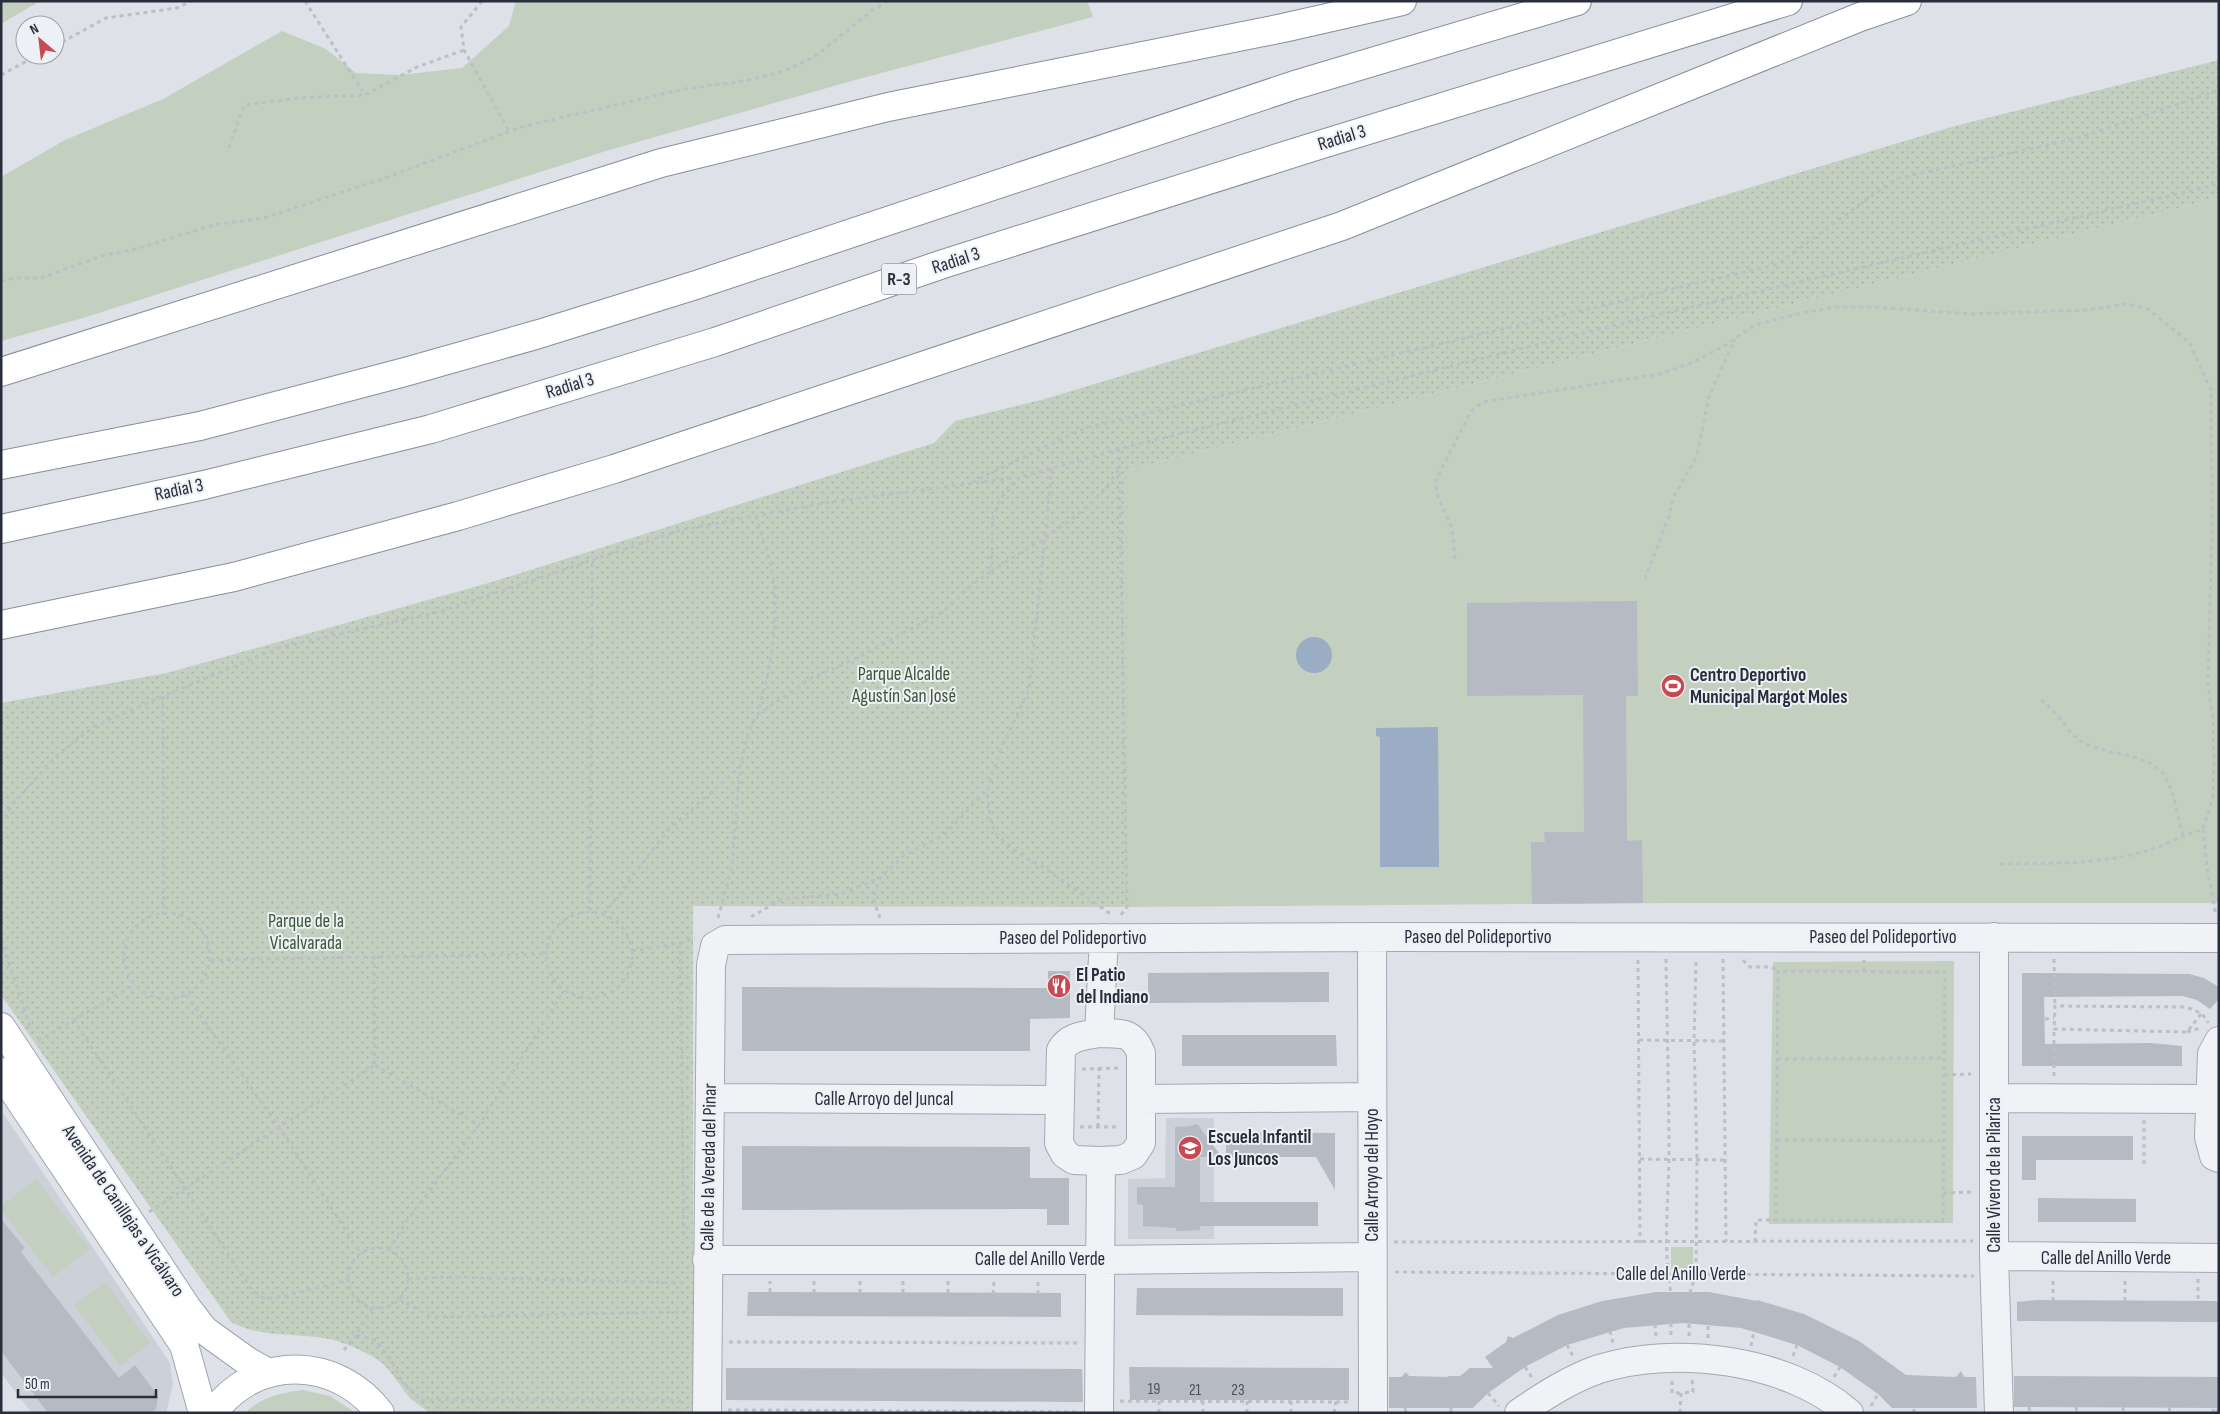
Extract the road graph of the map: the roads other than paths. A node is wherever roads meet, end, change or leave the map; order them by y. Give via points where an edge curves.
1 (1402, 1) edge
2 (1577, 1) edge
3 (1788, 1) edge
4 (1907, 1) edge
5 (1, 372) edge
6 (1, 465) edge
7 (1, 529) edge
8 (1, 625) edge
9 (742, 929) joint
10 (2218, 929) edge
11 (1372, 937) junction
12 (1994, 937) junction
13 (1104, 938) junction
14 (1, 1027) edge
15 (1099, 1033) junction
16 (2219, 1041) edge
17 (1, 1072) edge
18 (710, 1098) junction
19 (1372, 1098) junction
20 (1995, 1098) junction
21 (1142, 1099) junction
22 (2211, 1099) junction
23 (1058, 1100) junction
24 (2219, 1158) edge
25 (1100, 1161) junction
26 (1386, 1257) junction
27 (1985, 1258) junction
28 (1100, 1260) junction
29 (2208, 1266) edge
30 (696, 1267) junction
31 (268, 1373) junction
32 (707, 1408) edge
33 (1365, 1408) edge
34 (203, 1413) edge
35 (213, 1413) edge
36 (380, 1413) edge
37 (1099, 1413) edge
38 (1519, 1413) edge
39 (1848, 1413) edge
40 (1998, 1413) edge

1 - 5 main road via 888,107 661,163
2 - 6 main road via 1295,85 696,285 539,334 200,426
3 - 7 main road, Radial 3 / R-3 via 943,264 715,342 430,428 204,485
4 - 8 main road via 1814,35 1342,226 614,469 458,516 234,577
9 - 13 street, Paseo del Polideportivo
9 - 18 street, Calle de la Vereda del Pinar via 715,946 711,965
10 - 12 street, Paseo del Polideportivo
11 - 12 street, Paseo del Polideportivo
11 - 13 street, Paseo del Polideportivo
11 - 19 street, Calle Arroyo del Hoyo
12 - 20 street, Calle Vivero de la Pilarica
13 - 15 street
14 - 31 main road, Avenida de Canillejas a Vicálvaro via 187,1308 204,1330
15 - 21 street via 1129,1035 1137,1043 1141,1053
15 - 23 street via 1075,1037 1061,1050
16 - 22 street via 2212,1054
17 - 34 main road, Avenida de Canillejas a Vicálvaro via 184,1345
18 - 23 street, Calle Arroyo del Juncal
18 - 30 street, Calle de la Vereda del Pinar
19 - 21 street
19 - 26 street, Calle Arroyo del Hoyo
20 - 22 street
20 - 27 street, Calle Vivero de la Pilarica
21 - 25 street via 1141,1143 1133,1155 1121,1160
22 - 24 street via 2210,1137 2214,1156
23 - 25 street via 1059,1143 1065,1154 1074,1160
25 - 28 street
26 - 28 street, Calle del Anillo Verde
26 - 33 street, Calle Arroyo del Hoyo
27 - 29 street, Calle del Anillo Verde
27 - 40 street, Calle Vivero de la Pilarica
28 - 30 street, Calle del Anillo Verde
28 - 37 street
30 - 32 street, Calle de la Vereda del Pinar
31 - 35 main road via 243,1384
31 - 36 main road via 295,1369 323,1372 348,1383 370,1400
38 - 39 street via 1544,1396 1599,1370 1618,1364 1683,1357 1747,1365 1784,1376 1823,1395

